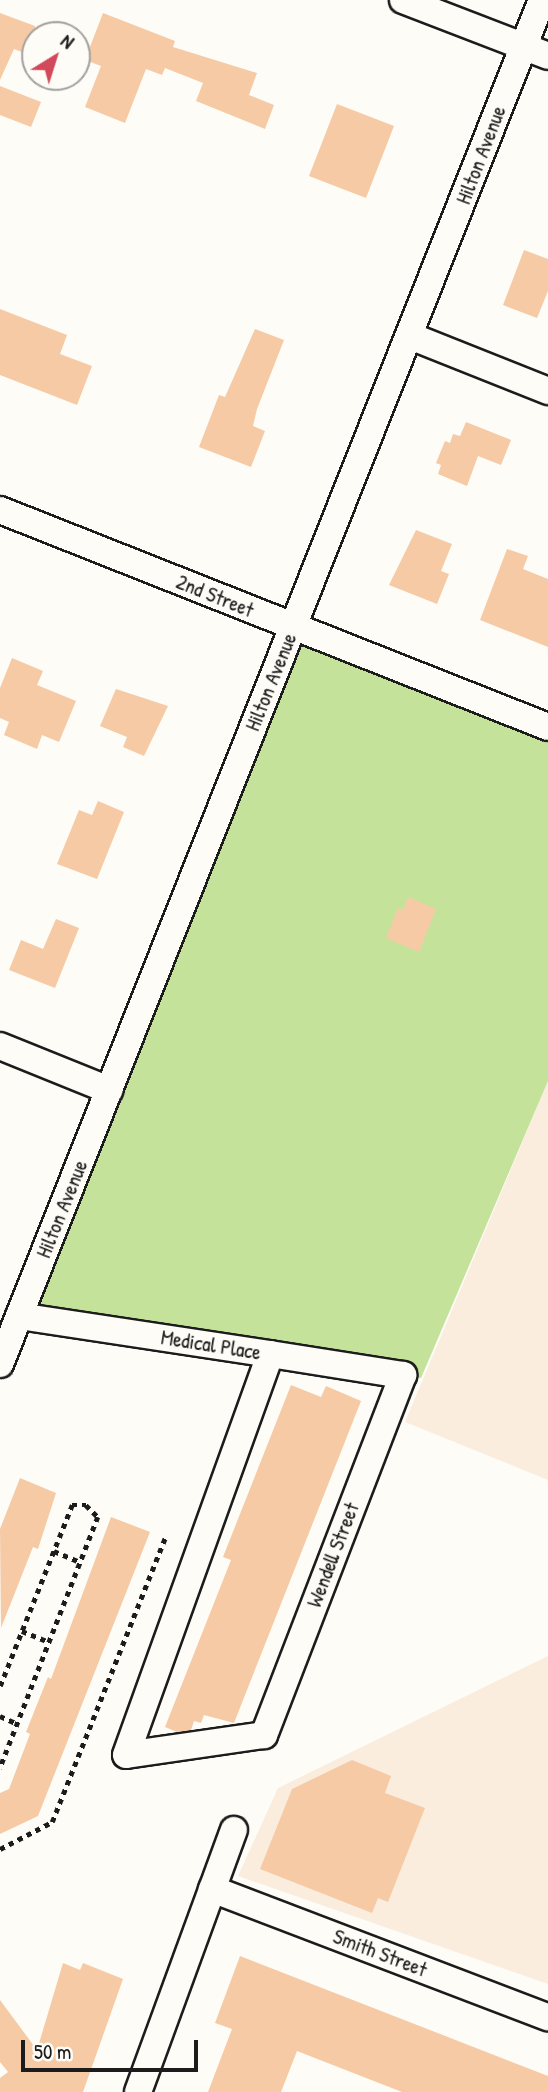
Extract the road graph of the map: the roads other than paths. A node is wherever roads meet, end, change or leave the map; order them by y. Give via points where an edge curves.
1 (403, 0) edge
2 (542, 0) edge
3 (523, 46) junction
4 (548, 56) edge
5 (410, 336) junction
6 (548, 391) edge
7 (0, 510) edge
8 (293, 627) junction
9 (548, 727) edge
10 (0, 1046) edge
11 (109, 1090) junction
12 (19, 1316) junction
13 (270, 1354) junction
14 (0, 1364) edge
15 (403, 1375) joint
16 (234, 1830) dead end
17 (212, 1889) junction
18 (548, 2017) edge
19 (138, 2092) edge

1 - 3 street
2 - 3 street, Hilton Avenue
3 - 4 street
3 - 5 street, Hilton Avenue
5 - 6 street
5 - 8 street, Hilton Avenue
7 - 8 street, 2nd Street
8 - 9 street, 2nd Street
8 - 11 street, Hilton Avenue
10 - 11 street
11 - 12 street, Hilton Avenue
12 - 13 street, Medical Place
12 - 14 street, Hilton Avenue
13 - 15 street, Medical Place
13 - 15 street, Wendell Street via 126,1755 264,1735
16 - 17 street
17 - 18 street, Smith Street
17 - 19 street

